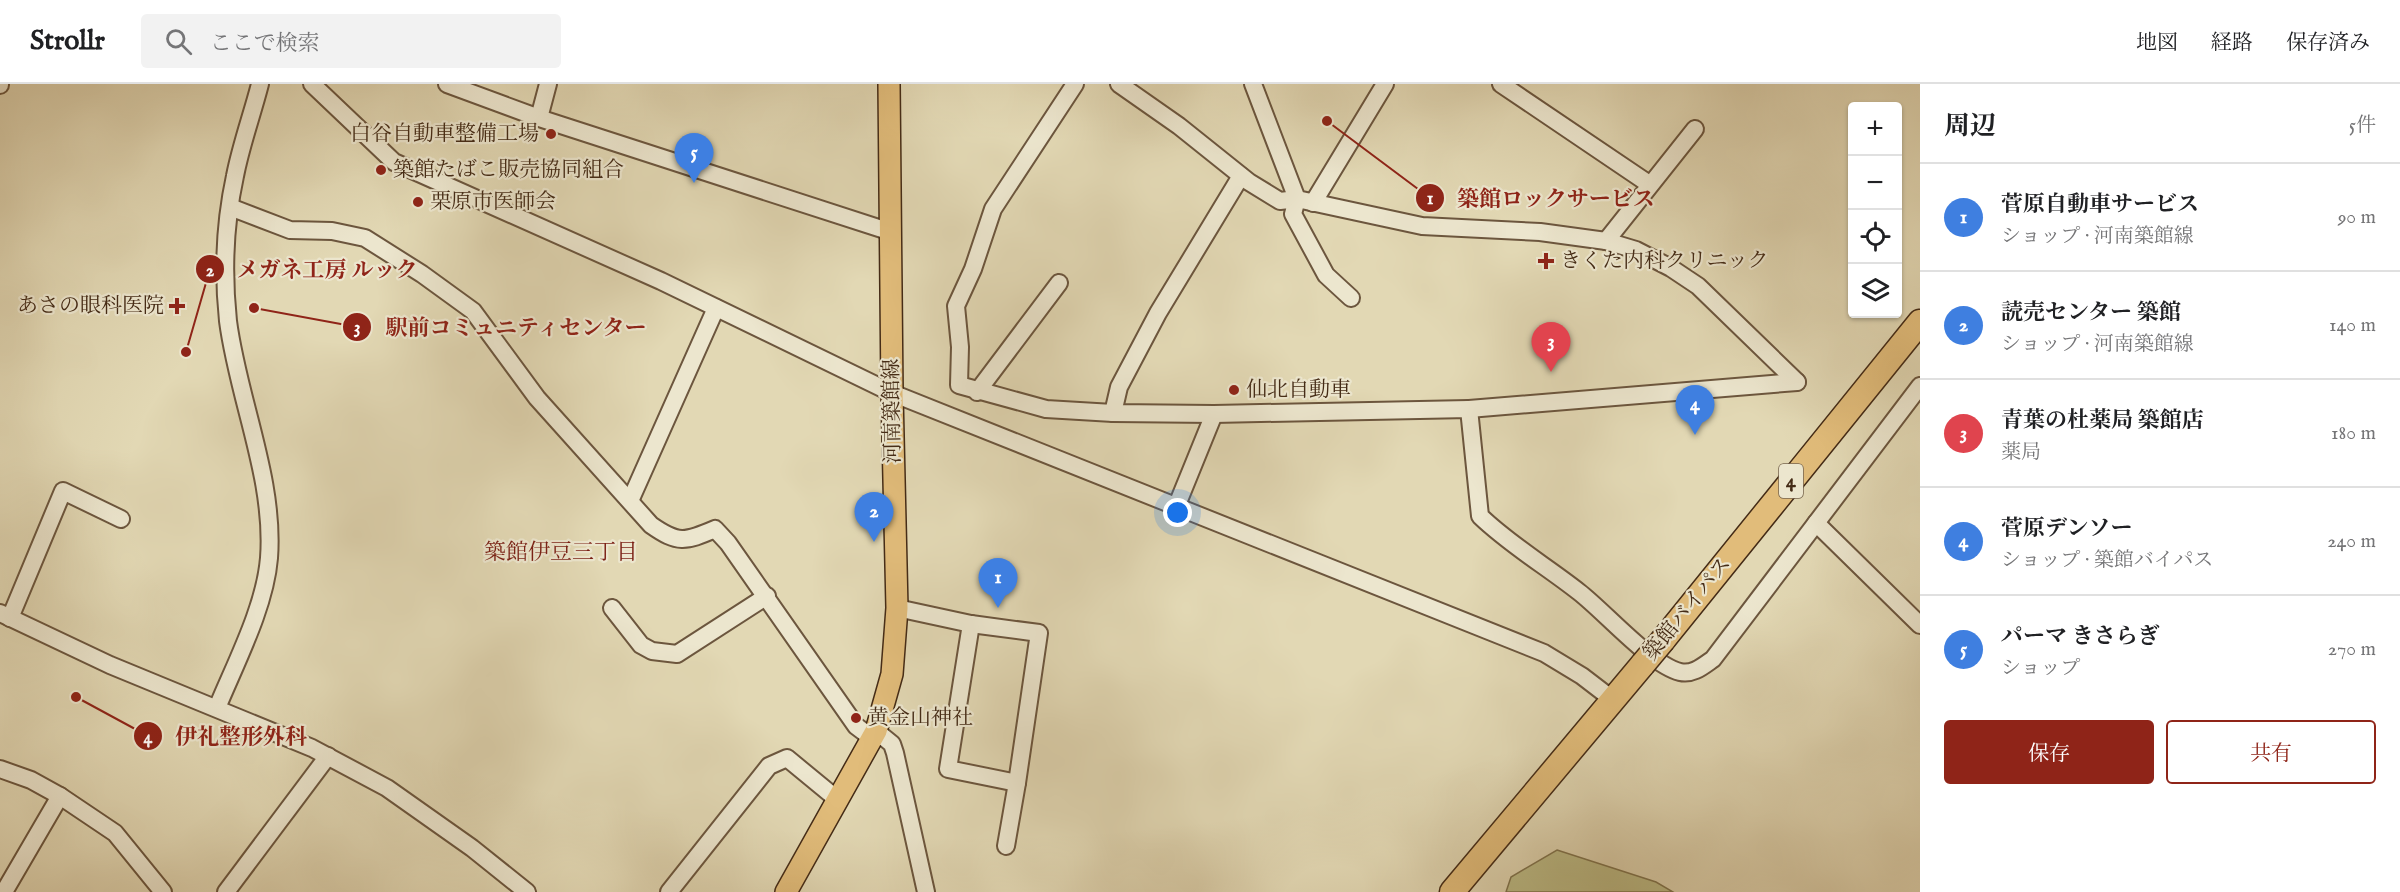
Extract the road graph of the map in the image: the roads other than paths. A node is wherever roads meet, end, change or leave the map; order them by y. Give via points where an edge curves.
1 (260, 84) edge
2 (312, 84) edge
3 (447, 84) edge
4 (548, 84) edge
5 (890, 84) edge
6 (1075, 84) edge
7 (1119, 84) edge
8 (1253, 84) edge
9 (1385, 84) edge
10 (1501, 84) edge
11 (539, 118) junction
12 (1695, 129) dead end
13 (1241, 176) junction
14 (1649, 184) junction
15 (1305, 201) junction
16 (230, 207) junction
17 (891, 232) junction
18 (1605, 241) junction
19 (1059, 283) dead end
20 (1351, 298) dead end
21 (716, 308) junction
22 (1920, 322) edge
23 (1920, 386) edge
24 (978, 392) junction
25 (892, 393) junction
26 (1469, 409) junction
27 (1113, 413) junction
28 (1214, 414) junction
29 (630, 501) junction
30 (1177, 505) junction
31 (121, 519) dead end
32 (1816, 523) junction
33 (766, 596) junction
34 (612, 608) dead end
35 (897, 608) junction
36 (5, 616) edge
37 (971, 624) junction
38 (1920, 625) edge
39 (1612, 699) junction
40 (217, 708) junction
41 (874, 735) junction
42 (328, 756) junction
43 (0, 769) edge
44 (1017, 783) junction
45 (60, 796) junction
46 (838, 800) junction
47 (1006, 846) dead end
48 (4, 892) edge
49 (163, 892) edge
50 (226, 892) edge
51 (527, 892) edge
52 (669, 892) edge
53 (786, 892) edge
54 (926, 892) edge
55 (1452, 892) edge

1 - 16 street
2 - 21 street via 394,162
3 - 11 street
4 - 11 street
5 - 17 main road, 河南築館線
6 - 24 street via 993,209 956,306 959,386
7 - 13 street
8 - 15 street
9 - 15 street
10 - 14 street
11 - 17 street
12 - 14 street
13 - 15 street via 1280,201
13 - 27 street via 1147,334 1119,387
14 - 18 street
15 - 18 street via 1422,226 1540,232
15 - 20 street via 1293,214 1326,275
16 - 29 street via 290,231 332,231 365,238 473,311 537,398
16 - 40 street via 226,259 228,321 268,507 268,559 258,606
17 - 25 main road, 河南築館線
18 - 26 street via 1636,250 1698,286 1797,382
19 - 24 street
21 - 25 street
21 - 29 street
22 - 39 highway, 築館バイパス / 4, bridge
23 - 32 street
24 - 27 street via 1046,409
25 - 30 street
25 - 35 main road, 河南築館線
26 - 28 street
26 - 32 street via 1480,516 1501,536 1580,593 1663,665 1682,673 1695,671 1713,659
27 - 28 street
28 - 30 street
29 - 33 street via 651,525 669,537 690,540 715,529
30 - 39 street via 1544,653
31 - 36 street via 63,491
32 - 38 street
33 - 34 street via 677,654 652,651 642,645
33 - 41 street via 856,726
35 - 37 street
35 - 41 main road, 河南築館線 via 892,674
36 - 40 street
37 - 44 street via 948,769
37 - 44 street via 1039,633
39 - 55 highway, 築館バイパス / 4
40 - 42 street
41 - 46 main road, 河南築館線
41 - 54 street via 892,744 896,753
42 - 50 street
42 - 51 street via 387,789
43 - 45 street
44 - 47 street
45 - 48 street
45 - 49 street via 115,833
46 - 52 street via 787,758 769,766
46 - 53 main road, 河南築館線

